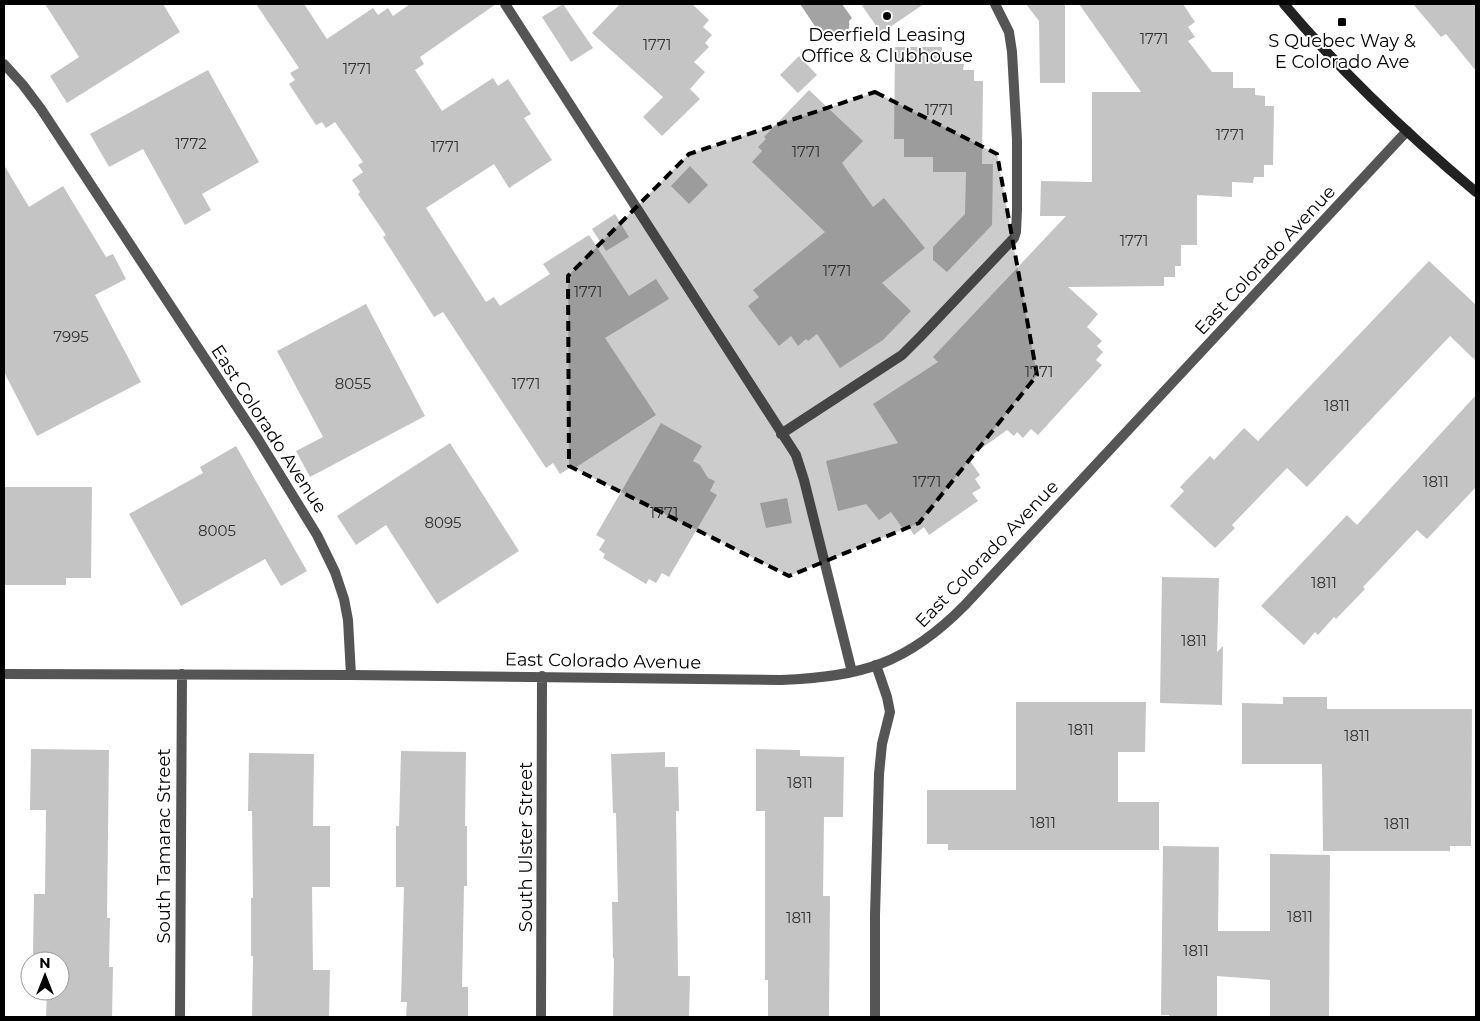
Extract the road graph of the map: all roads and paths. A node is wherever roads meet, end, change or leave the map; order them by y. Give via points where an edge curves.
1 (505, 4) edge
2 (995, 4) edge
3 (1284, 4) edge
4 (4, 64) edge
5 (1407, 131) junction
6 (1476, 192) edge
7 (781, 434) junction
8 (876, 666) junction
9 (852, 672) junction
10 (4, 674) edge
11 (182, 674) junction
12 (351, 675) junction
13 (542, 676) junction
14 (180, 1017) edge
15 (542, 1017) edge
16 (875, 1017) edge

1 - 7 street
2 - 7 street via 1009,32 1012,52 1017,210 1014,238 902,355
3 - 5 street via 1332,58
4 - 12 street, East Colorado Avenue via 41,109 258,439 327,554 348,620
5 - 6 street
5 - 8 street, East Colorado Avenue via 955,615 917,646
7 - 9 street via 796,455 804,480
8 - 9 street, East Colorado Avenue
8 - 16 street via 890,712 879,774
9 - 13 street, East Colorado Avenue via 781,680
10 - 11 street, East Colorado Avenue
11 - 12 street, East Colorado Avenue
11 - 14 street, South Tamarac Street
12 - 13 street, East Colorado Avenue
13 - 15 street, South Ulster Street

